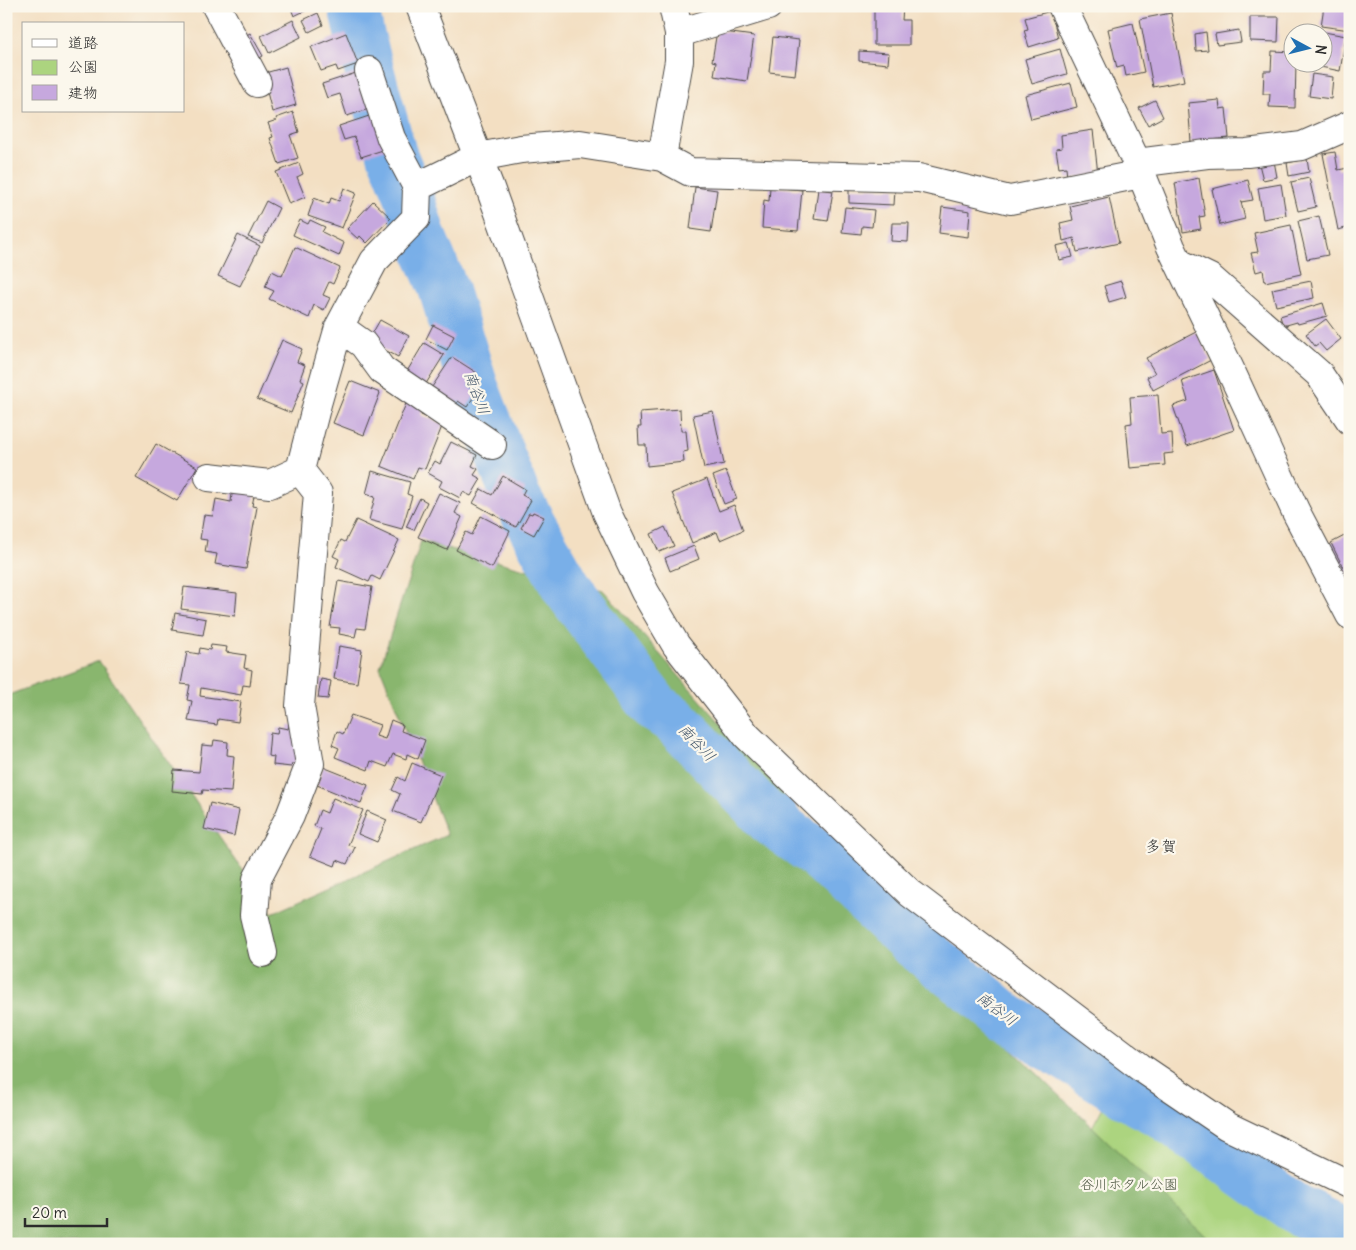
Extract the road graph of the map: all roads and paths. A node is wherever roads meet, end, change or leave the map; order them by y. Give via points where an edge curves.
1 (216, 6) edge
2 (420, 6) edge
3 (673, 6) edge
4 (768, 6) edge
5 (1062, 6) edge
6 (679, 32) junction
7 (369, 70) dead end
8 (257, 83) dead end
9 (1350, 125) edge
10 (478, 157) junction
11 (662, 157) junction
12 (1139, 168) junction
13 (417, 188) junction
14 (1179, 263) junction
15 (339, 327) junction
16 (1350, 420) edge
17 (492, 445) dead end
18 (300, 470) junction
19 (209, 477) dead end
20 (1350, 615) edge
21 (263, 953) dead end
22 (1350, 1185) edge

1 - 8 street
2 - 10 street
3 - 6 street
4 - 6 street
5 - 12 street
6 - 11 street via 679,61
7 - 13 street via 391,138
9 - 12 street via 1302,146 1207,154
10 - 11 street via 522,148 580,144
10 - 13 street
10 - 22 street via 607,513 645,592 676,645 747,736 910,893 1140,1067 1227,1126
11 - 12 street via 690,172 918,178 1010,200
12 - 14 street
13 - 15 street via 416,218 374,261
14 - 16 street via 1210,278 1319,374
14 - 20 street via 1296,512
15 - 17 street via 363,344 382,370
15 - 18 street
18 - 19 street via 270,484
18 - 21 street via 318,493 300,706 310,764 290,816 257,879 254,915

